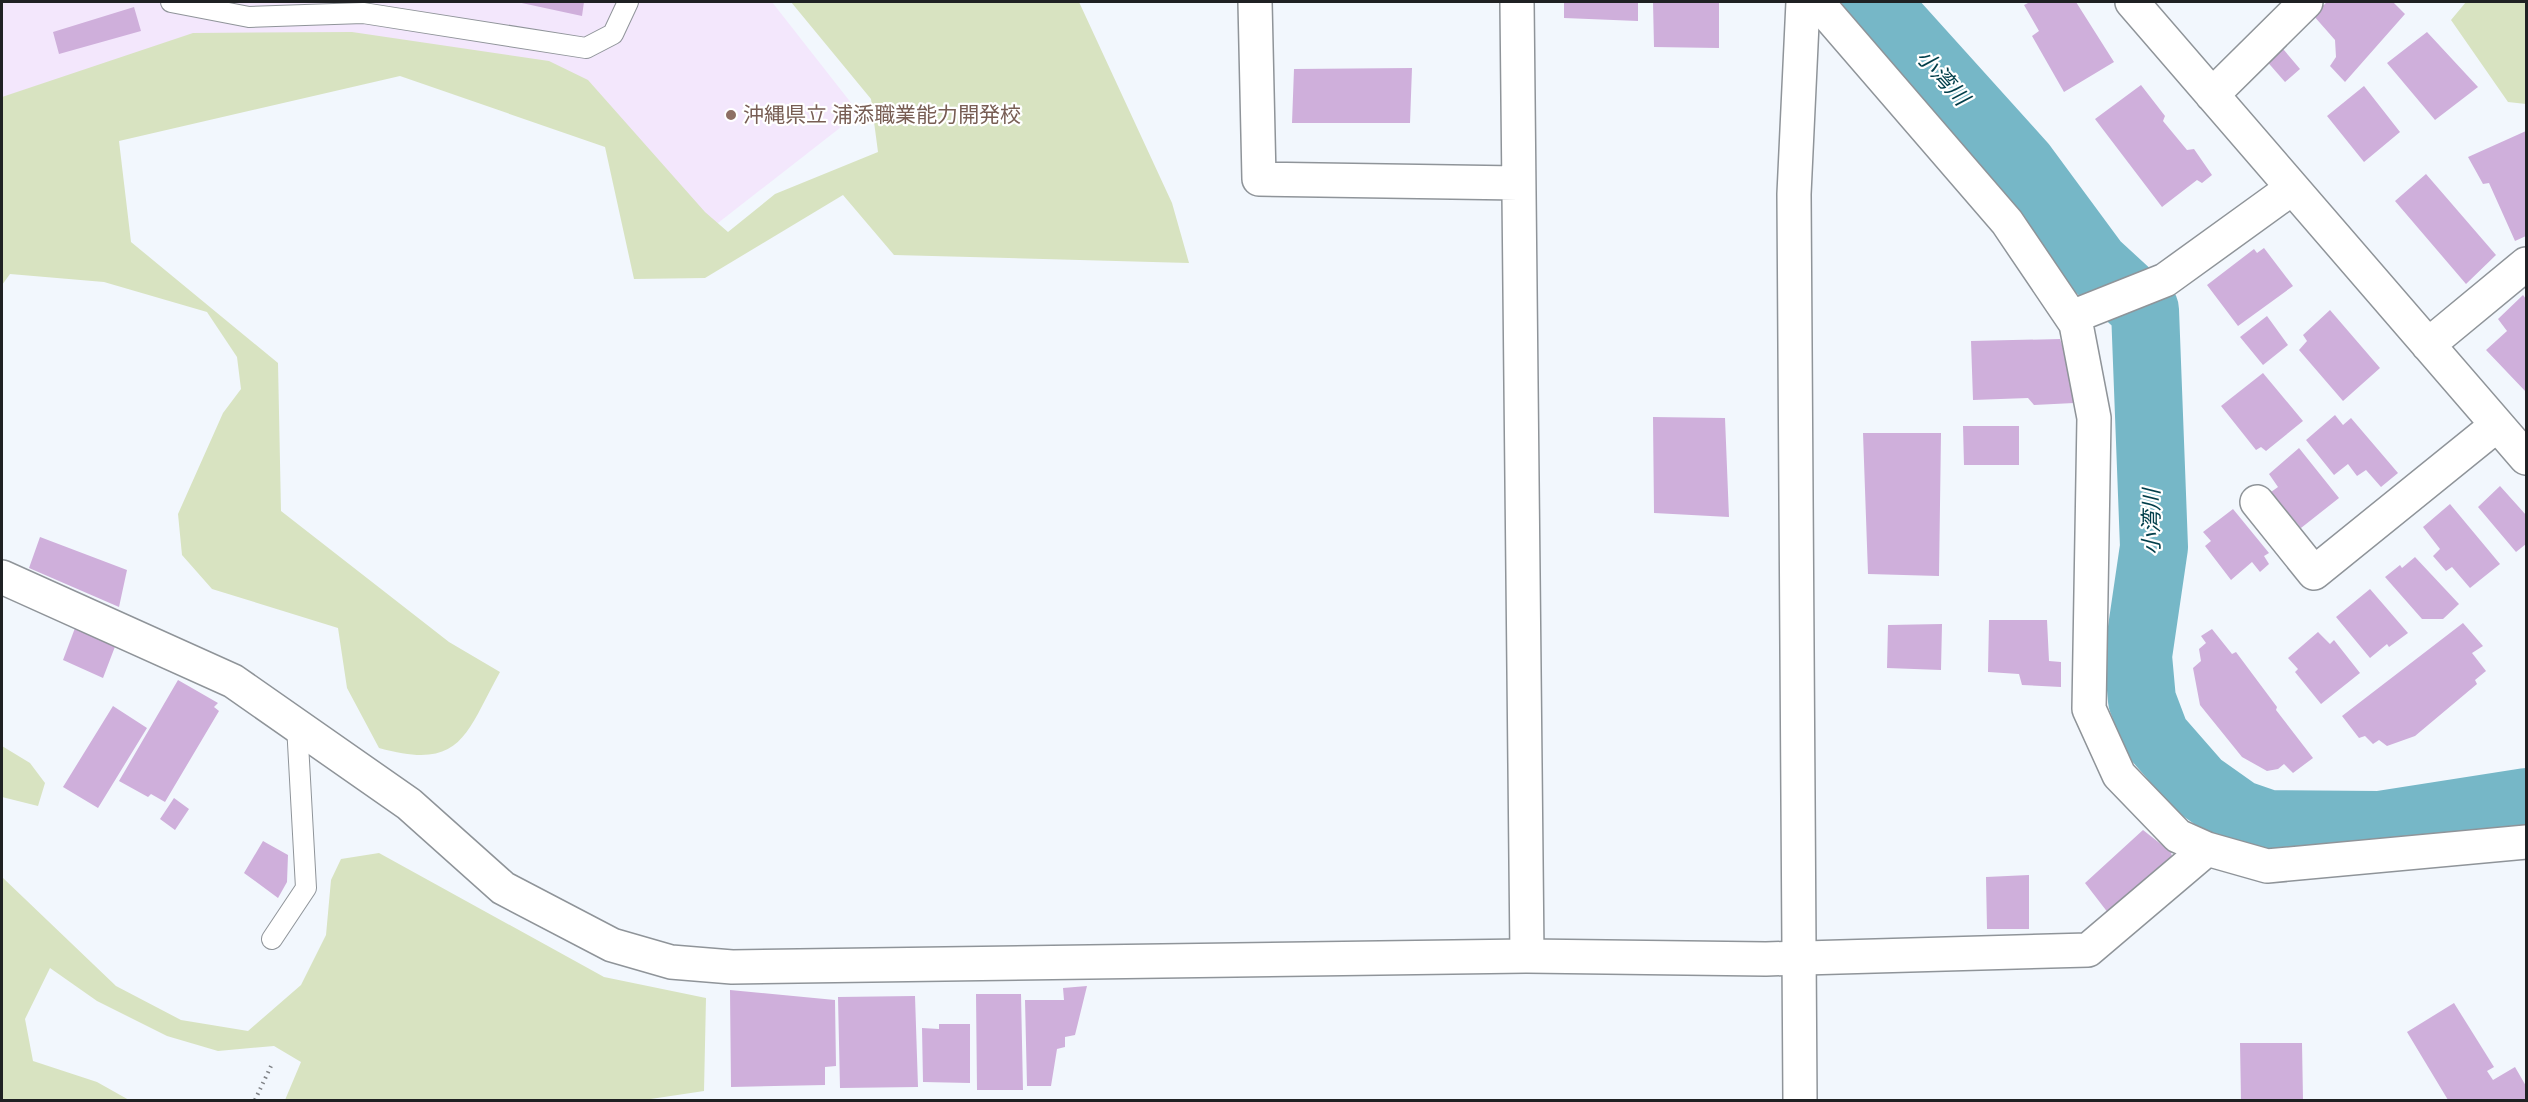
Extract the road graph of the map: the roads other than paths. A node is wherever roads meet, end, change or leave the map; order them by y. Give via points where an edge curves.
1 (171, 2) edge
2 (628, 2) edge
3 (1256, 2) edge
4 (1518, 2) edge
5 (1803, 2) edge
6 (1817, 2) edge
7 (2132, 2) edge
8 (2306, 2) edge
9 (2211, 95) junction
10 (1518, 183) junction
11 (2291, 189) junction
12 (2526, 264) edge
13 (2072, 316) junction
14 (2428, 345) junction
15 (2498, 425) junction
16 (2526, 458) edge
17 (2257, 502) dead end
18 (2, 577) edge
19 (297, 725) junction
20 (2526, 842) edge
21 (2206, 849) junction
22 (272, 939) dead end
23 (1527, 956) junction
24 (1797, 958) junction
25 (1800, 1101) edge

1 - 2 lane via 249,17 363,13 586,48 613,34
3 - 10 street via 1259,179
4 - 10 street
5 - 24 street via 1794,194
6 - 13 street via 2007,222
7 - 9 street
8 - 9 street
9 - 11 street
10 - 23 street
11 - 13 street via 2165,280
11 - 14 street
12 - 14 street
13 - 21 street via 2094,418 2089,709 2119,775 2178,836
14 - 15 street
15 - 16 street
15 - 17 street via 2314,573
18 - 19 street via 233,681
19 - 22 lane via 306,888
19 - 23 street via 409,804 503,888 612,945 671,962 744,967
20 - 21 street via 2267,866
21 - 24 street via 2088,950
23 - 24 street
24 - 25 street

